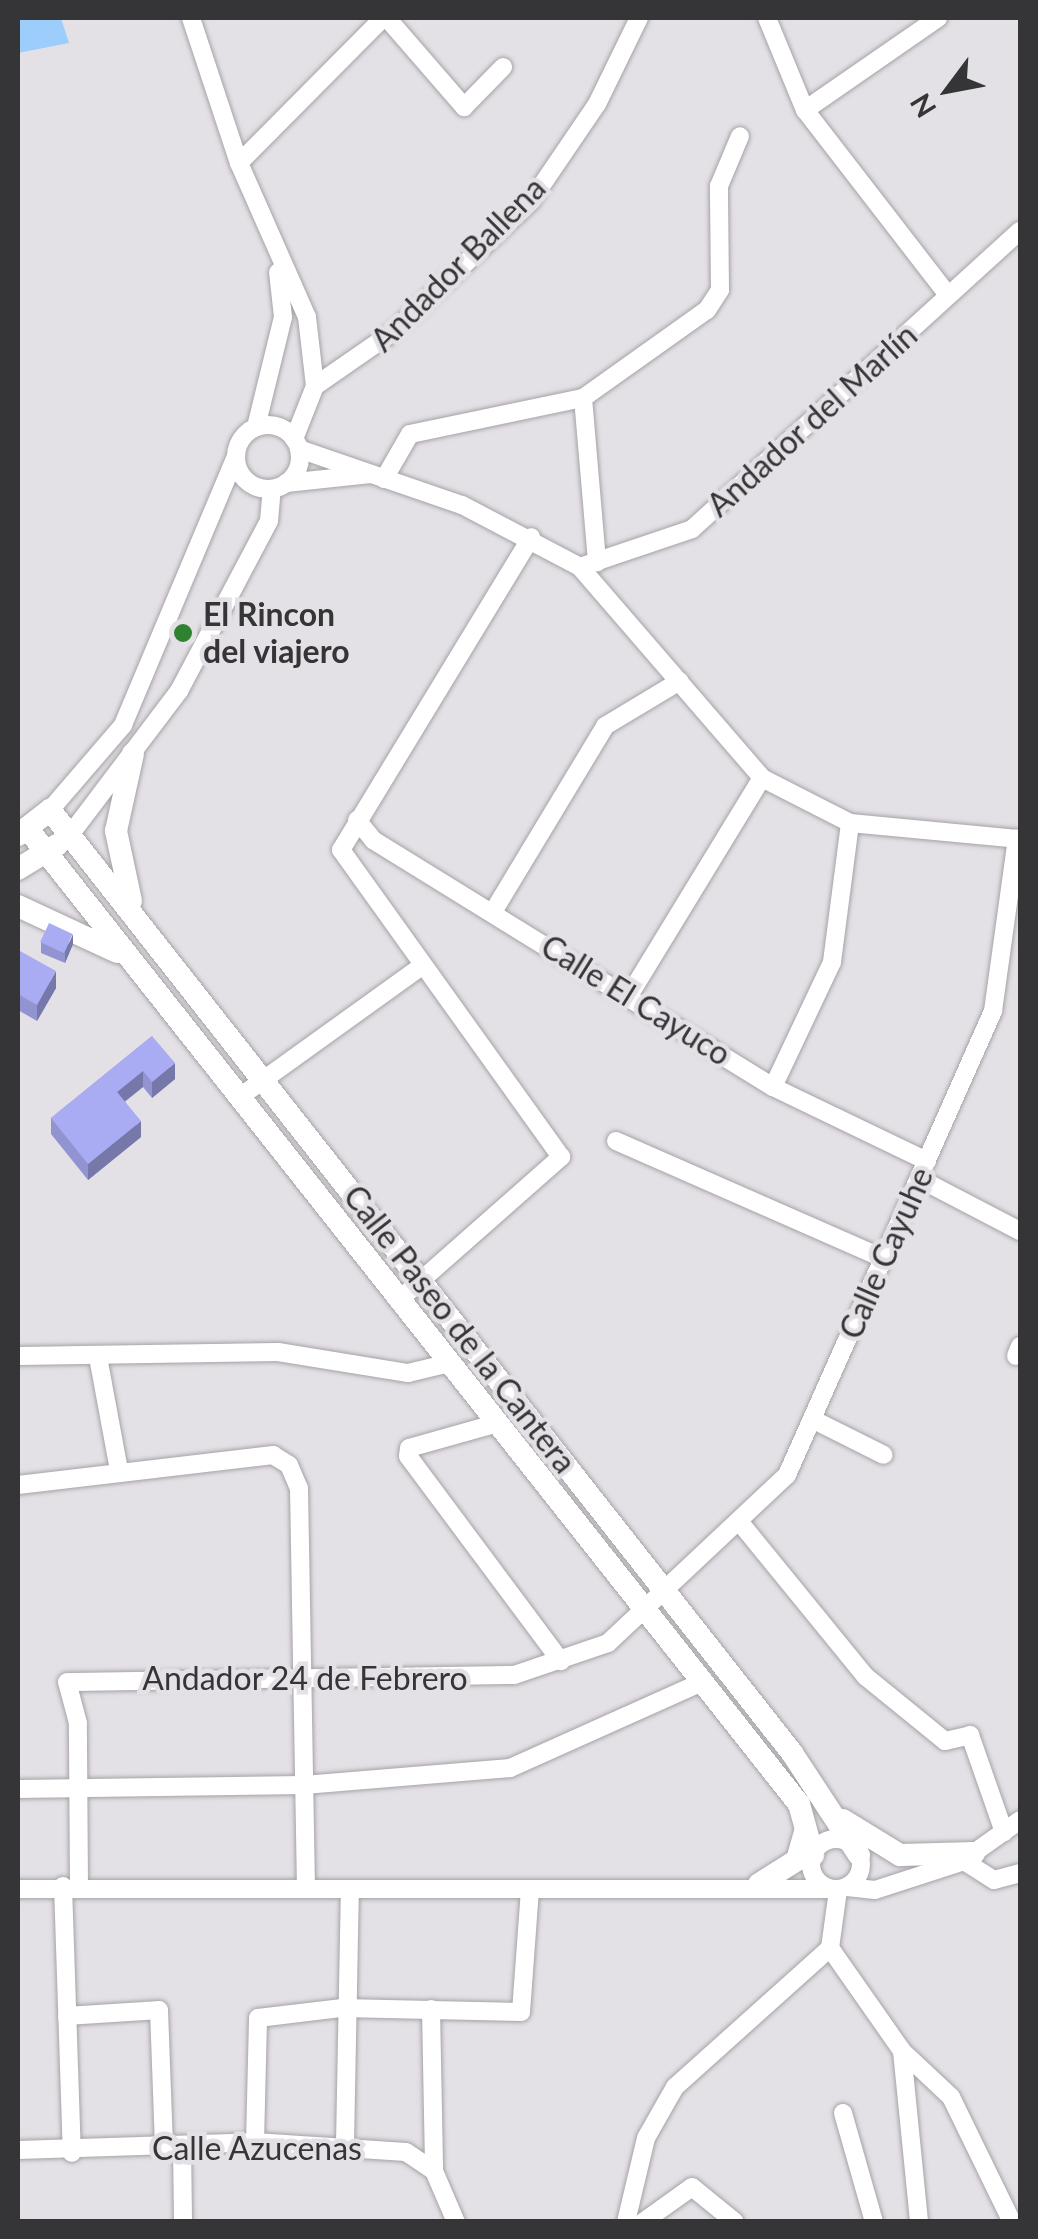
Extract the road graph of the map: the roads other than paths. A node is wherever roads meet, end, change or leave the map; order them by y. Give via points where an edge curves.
1 (191, 18) edge
2 (385, 18) edge
3 (639, 18) edge
4 (767, 18) edge
5 (938, 18) edge
6 (504, 67) dead end
7 (806, 110) junction
8 (740, 136) dead end
9 (239, 163) junction
10 (1020, 231) edge
11 (277, 261) junction
12 (948, 294) junction
13 (315, 386) junction
14 (583, 398) junction
15 (256, 427) junction
16 (296, 444) junction
17 (236, 456) junction
18 (378, 477) junction
19 (279, 486) junction
20 (532, 537) junction
21 (588, 565) junction
22 (680, 680) junction
23 (133, 754) junction
24 (762, 778) junction
25 (50, 810) junction
26 (357, 820) junction
27 (850, 823) junction
28 (22, 832) edge
29 (70, 835) junction
30 (1018, 839) edge
31 (46, 853) junction
32 (18, 869) edge
33 (18, 906) edge
34 (493, 912) junction
35 (137, 919) junction
36 (418, 969) junction
37 (149, 979) junction
38 (630, 994) junction
39 (263, 1080) junction
40 (773, 1086) junction
41 (240, 1096) junction
42 (616, 1140) dead end
43 (923, 1170) junction
44 (1020, 1231) edge
45 (882, 1258) junction
46 (422, 1280) junction
47 (400, 1298) junction
48 (18, 1356) edge
49 (98, 1358) junction
50 (450, 1362) junction
51 (812, 1419) junction
52 (498, 1423) junction
53 (884, 1456) dead end
54 (119, 1470) junction
55 (18, 1485) edge
56 (742, 1525) junction
57 (663, 1587) junction
58 (642, 1607) junction
59 (561, 1661) junction
60 (302, 1681) junction
61 (702, 1682) junction
62 (304, 1785) junction
63 (78, 1788) junction
64 (18, 1789) edge
65 (842, 1820) junction
66 (1020, 1820) edge
67 (806, 1829) junction
68 (1004, 1832) junction
69 (813, 1855) junction
70 (860, 1855) junction
71 (963, 1857) junction
72 (1020, 1873) edge
73 (759, 1884) junction
74 (71, 1886) junction
75 (18, 1889) edge
76 (306, 1889) junction
77 (350, 1889) junction
78 (530, 1889) junction
79 (838, 1889) junction
80 (830, 1948) junction
81 (342, 2008) junction
82 (431, 2009) junction
83 (68, 2016) junction
84 (902, 2051) junction
85 (844, 2113) dead end
86 (255, 2142) junction
87 (344, 2144) junction
88 (173, 2146) junction
89 (18, 2150) edge
90 (72, 2153) junction
91 (434, 2171) junction
92 (183, 2222) edge
93 (456, 2222) edge
94 (626, 2222) edge
95 (643, 2222) edge
96 (735, 2222) edge
97 (874, 2222) edge
98 (919, 2222) edge
99 (1012, 2222) edge

1 - 9 street
2 - 6 street via 464,107
2 - 9 street
3 - 13 street, Andador Ballena via 598,104 531,200 394,332
4 - 7 street
5 - 7 street
7 - 12 street
8 - 14 street via 719,186 720,290 672,339
9 - 11 street
10 - 12 street, Andador del Marlín
11 - 13 street via 307,317
11 - 15 street via 283,316
12 - 21 street, Andador del Marlín via 692,529
13 - 16 street
14 - 18 street via 410,434
14 - 21 street
15 - 16 street
15 - 17 street
16 - 18 street
16 - 19 street
17 - 19 street via 247,481
17 - 25 street via 124,726
18 - 19 street
18 - 20 street
19 - 23 street via 268,521 179,691
20 - 21 street
20 - 26 street
21 - 22 street
22 - 24 street
22 - 34 street via 605,726
23 - 29 street
23 - 35 main road via 116,831
24 - 27 street
24 - 38 street
25 - 28 main road
25 - 29 main road, Calle Paseo de la Cantera
26 - 34 street, Calle El Cayuco via 374,840
26 - 36 street via 345,836 345,864
27 - 30 street
27 - 40 street via 832,962
28 - 31 main road, Calle Paseo de la Cantera
29 - 31 main road
29 - 35 main road, Calle Paseo de la Cantera
30 - 43 street, Calle Cayuhe via 993,1011
31 - 32 main road
31 - 37 main road, Calle Paseo de la Cantera
33 - 37 main road via 102,939
34 - 38 street, Calle El Cayuco
35 - 39 main road, Calle Paseo de la Cantera
36 - 39 street
36 - 46 street via 561,1158
37 - 41 main road, Calle Paseo de la Cantera
38 - 40 street, Calle El Cayuco
39 - 41 street
39 - 46 main road, Calle Paseo de la Cantera
40 - 43 street, Calle El Cayuco
41 - 47 main road, Calle Paseo de la Cantera
42 - 45 street
43 - 44 street, Calle El Cayuco
43 - 45 street, Calle Cayuhe
45 - 51 street, Calle Cayuhe
46 - 47 street
46 - 57 main road, Calle Paseo de la Cantera
47 - 50 main road, Calle Paseo de la Cantera
48 - 49 street
49 - 50 street via 278,1352 408,1373
49 - 54 street
50 - 52 main road, Calle Paseo de la Cantera
51 - 53 street
51 - 56 street, Calle Cayuhe via 787,1476
52 - 58 main road, Calle Paseo de la Cantera
52 - 59 street via 409,1448
54 - 55 street
54 - 60 street via 273,1455 289,1466 299,1488
56 - 57 street, Calle Cayuhe
56 - 68 street via 865,1676 945,1741 963,1731 976,1744
57 - 58 street, Calle Cayuhe
57 - 65 main road, Calle Paseo de la Cantera
58 - 59 street, Andador 24 de Febrero via 608,1643
58 - 61 main road, Calle Paseo de la Cantera
59 - 60 street, Andador 24 de Febrero via 425,1682
60 - 62 street
60 - 63 street, Andador 24 de Febrero via 67,1682 78,1722
61 - 62 street via 510,1768
61 - 67 main road, Calle Paseo de la Cantera via 800,1804
62 - 63 street
62 - 76 street
63 - 64 street
63 - 74 street
65 - 70 main road, Calle Paseo de la Cantera
65 - 71 main road via 900,1855
66 - 68 street
67 - 69 main road, Calle Paseo de la Cantera
67 - 73 main road via 797,1860
68 - 71 street
69 - 70 street via 839,1839
69 - 79 street via 814,1876
70 - 79 street
71 - 72 street via 994,1880
71 - 79 street via 874,1890
73 - 78 street
73 - 79 street
74 - 75 street
74 - 76 street
74 - 83 street
76 - 77 street
77 - 78 street
77 - 81 street
78 - 82 street via 521,2012
79 - 80 street
80 - 84 street
80 - 94 street via 675,2087 646,2138
81 - 82 street
81 - 86 street via 258,2018
81 - 87 street
82 - 91 street
83 - 88 street via 159,2010
83 - 90 street
84 - 98 street
84 - 99 street via 951,2097
85 - 97 street
86 - 87 street, Calle Azucenas
86 - 88 street, Calle Azucenas
87 - 91 street, Calle Azucenas via 406,2152
88 - 90 street, Calle Azucenas
88 - 92 street
89 - 90 street, Calle Azucenas
91 - 93 street
95 - 96 street via 692,2188

